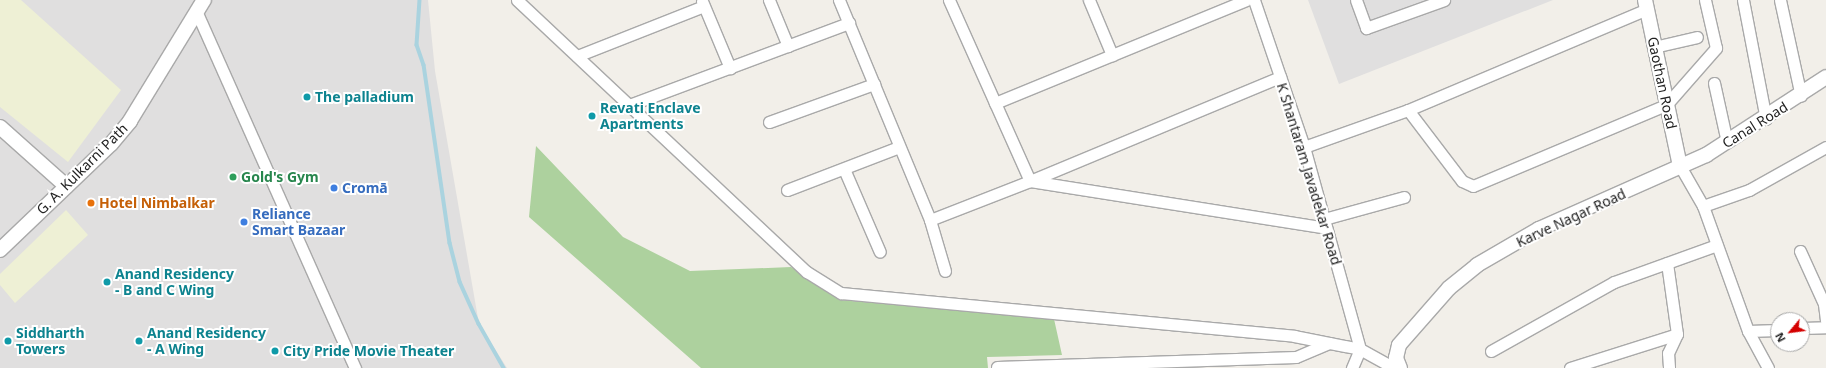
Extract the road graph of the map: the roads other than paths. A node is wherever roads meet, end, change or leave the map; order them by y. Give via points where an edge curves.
1 (204, 0) edge
2 (517, 0) edge
3 (769, 0) edge
4 (839, 0) edge
5 (949, 0) edge
6 (1089, 0) edge
7 (1246, 0) edge
8 (1254, 0) edge
9 (1356, 0) edge
10 (1444, 0) edge
11 (1705, 0) edge
12 (1743, 0) edge
13 (1780, 0) edge
14 (703, 3) edge
15 (1646, 5) edge
16 (197, 12) junction
17 (848, 23) junction
18 (1697, 36) dead end
19 (788, 46) junction
20 (1654, 47) junction
21 (1112, 55) junction
22 (578, 56) junction
23 (730, 68) junction
24 (1280, 77) junction
25 (1826, 77) edge
26 (1714, 83) dead end
27 (874, 84) junction
28 (1801, 96) junction
29 (995, 103) junction
30 (632, 104) junction
31 (1666, 104) junction
32 (1408, 110) junction
33 (1766, 118) junction
34 (769, 122) dead end
35 (0, 128) edge
36 (1727, 142) junction
37 (900, 147) junction
38 (1304, 147) junction
39 (1826, 147) edge
40 (1680, 166) junction
41 (844, 169) junction
42 (1030, 181) junction
43 (66, 186) junction
44 (787, 190) dead end
45 (1404, 197) dead end
46 (1703, 206) junction
47 (930, 220) junction
48 (1325, 224) junction
49 (1717, 245) junction
50 (0, 250) edge
51 (1800, 251) dead end
52 (880, 252) dead end
53 (1667, 263) junction
54 (945, 271) dead end
55 (1826, 321) edge
56 (1826, 327) edge
57 (1810, 328) edge
58 (1770, 330) edge
59 (1748, 331) junction
60 (1677, 334) junction
61 (1329, 343) junction
62 (1360, 349) junction
63 (1491, 350) dead end
64 (997, 367) edge
65 (1037, 367) edge
66 (355, 368) edge
67 (1352, 368) edge
68 (1394, 368) edge
69 (1400, 368) edge
70 (1570, 368) edge
71 (1669, 368) edge
72 (1768, 368) edge

1 - 16 street, G. A. Kulkarni Path
2 - 22 street
3 - 19 street
4 - 17 street
5 - 29 street
6 - 21 street
7 - 21 street
8 - 24 street, K Shantaram Javadekar Road
9 - 10 street via 1366,28
11 - 31 street via 1716,48
12 - 33 street
13 - 28 street
14 - 22 street
14 - 23 street
15 - 20 street, Gaothan Road
15 - 32 street
16 - 43 street, G. A. Kulkarni Path via 130,121 111,144
16 - 66 street
17 - 19 street
17 - 27 street
18 - 20 street
19 - 23 street
20 - 31 street, Gaothan Road
21 - 29 street
22 - 30 street
23 - 30 street
24 - 38 street, K Shantaram Javadekar Road
24 - 42 street
25 - 28 street, Canal Road
26 - 36 street
27 - 34 street
27 - 37 street
28 - 33 street, Canal Road
29 - 42 street
30 - 61 street via 806,272 841,294 1294,336
31 - 32 street via 1473,186 1462,182
31 - 40 street, Gaothan Road
32 - 38 street
33 - 36 street, Canal Road
35 - 43 street
36 - 40 street, Canal Road
37 - 41 street
37 - 47 street
38 - 48 street, K Shantaram Javadekar Road
39 - 46 street via 1749,190
40 - 46 street
40 - 69 street, Karve Nagar Road via 1539,229 1477,265 1449,288 1399,345 1396,358
41 - 44 street
41 - 52 street
42 - 47 street
42 - 48 street
43 - 50 street, G. A. Kulkarni Path
45 - 48 street
46 - 49 street
47 - 54 street
48 - 62 street, K Shantaram Javadekar Road
49 - 53 street
49 - 59 street
51 - 55 street via 1824,304
53 - 60 street
53 - 63 street via 1614,282
56 - 57 street
58 - 59 street
59 - 72 street
60 - 70 street
60 - 71 street via 1668,354
61 - 62 street
61 - 65 street via 1296,357
62 - 67 street
62 - 68 street
64 - 65 street

